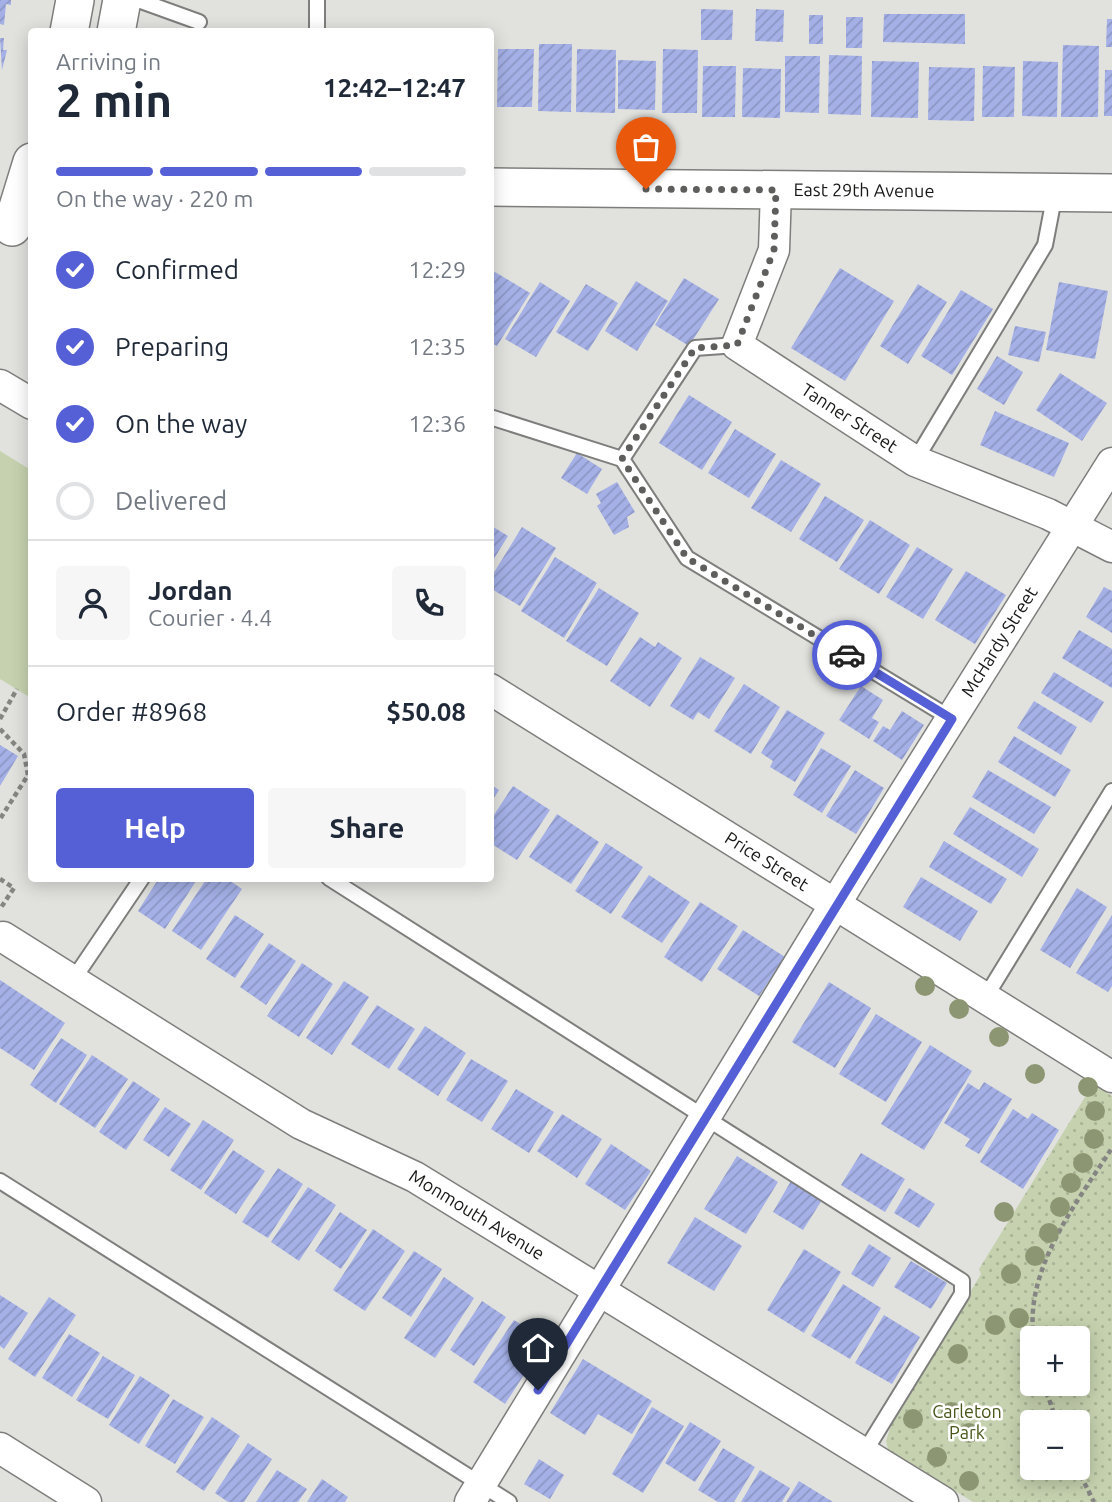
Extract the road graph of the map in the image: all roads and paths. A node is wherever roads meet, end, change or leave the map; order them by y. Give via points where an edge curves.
1 (75, 0) edge
2 (122, 0) edge
3 (138, 0) edge
4 (317, 0) edge
5 (199, 22) dead end
6 (70, 28) edge
7 (118, 28) edge
8 (317, 28) edge
9 (494, 187) edge
10 (776, 190) junction
11 (1055, 192) junction
12 (1112, 192) edge
13 (737, 345) junction
14 (0, 385) edge
15 (28, 402) edge
16 (494, 419) edge
17 (622, 459) junction
18 (915, 461) junction
19 (1112, 463) edge
20 (1072, 524) junction
21 (1112, 547) edge
22 (18, 689) dead end
23 (494, 692) edge
24 (0, 719) edge
25 (952, 719) junction
26 (0, 729) edge
27 (1112, 791) edge
28 (1108, 807) edge
29 (0, 819) edge
30 (0, 879) edge
31 (139, 882) edge
32 (335, 882) edge
33 (836, 904) junction
34 (1, 929) edge
35 (73, 980) junction
36 (985, 998) junction
37 (1112, 1077) edge
38 (706, 1117) junction
39 (1112, 1148) edge
40 (0, 1181) edge
41 (600, 1288) junction
42 (1032, 1326) edge
43 (0, 1448) edge
44 (864, 1452) junction
45 (1083, 1480) edge
46 (475, 1493) edge
47 (86, 1502) edge
48 (509, 1502) edge
49 (943, 1502) edge
50 (1094, 1502) edge

1 - 6 street
2 - 7 street
3 - 5 lane
4 - 8 lane
9 - 10 street, East 29th Avenue
10 - 11 street, East 29th Avenue
10 - 13 street via 774,250
11 - 12 street, East 29th Avenue
11 - 18 lane via 1045,245
13 - 17 lane via 695,348
13 - 18 street, Tanner Street
14 - 15 street
16 - 17 lane
17 - 25 lane via 687,558
18 - 20 street, Tanner Street
19 - 20 street, McHardy Street
20 - 21 street, Tanner Street
20 - 25 street, McHardy Street
22 - 24 path
23 - 33 street, Price Street
25 - 33 street, McHardy Street
26 - 29 path via 24,754 28,775
27 - 28 lane
28 - 36 lane
30 - 34 path via 14,888
31 - 35 lane
32 - 38 lane
33 - 36 street, Price Street
33 - 38 street, McHardy Street
34 - 35 street, Monmouth Avenue
35 - 41 street, Monmouth Avenue via 301,1124 415,1177
36 - 37 street, Price Street
38 - 41 street, McHardy Street
38 - 44 lane via 962,1282 962,1294
39 - 42 path via 1050,1254 1036,1290
40 - 46 lane
41 - 44 street, Monmouth Avenue
41 - 46 street, McHardy Street
43 - 47 street
44 - 49 street, Monmouth Avenue
45 - 50 path
46 - 48 lane

